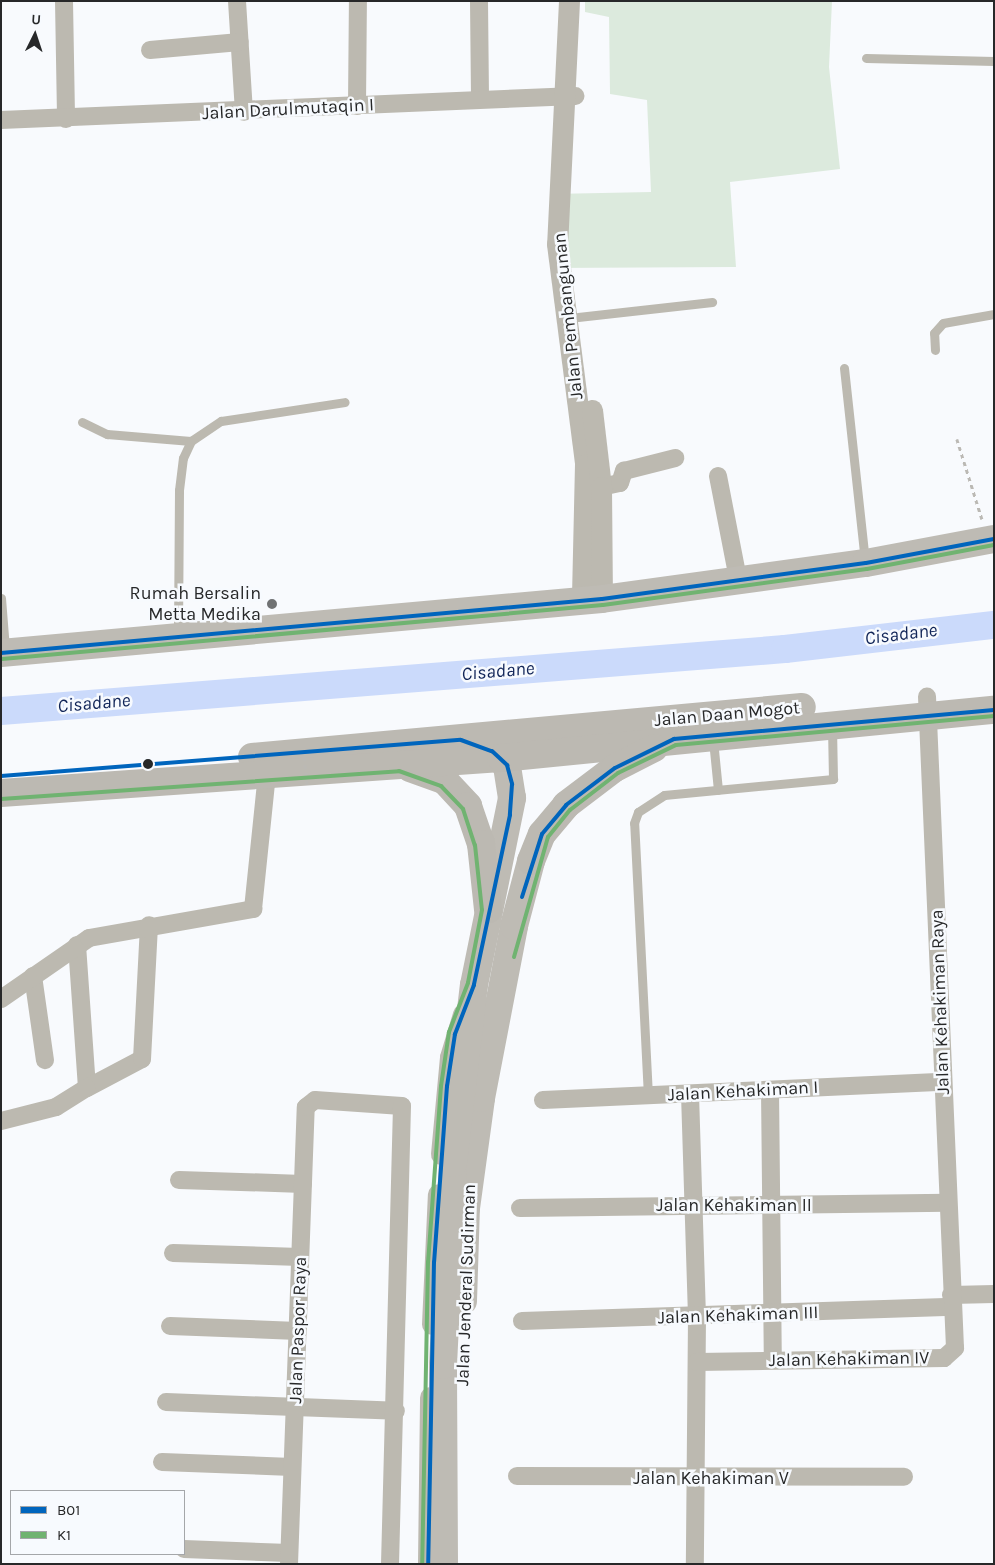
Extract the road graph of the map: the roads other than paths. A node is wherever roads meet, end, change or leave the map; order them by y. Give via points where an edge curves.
1 (64, 1) edge
2 (237, 1) edge
3 (358, 1) edge
4 (478, 1) edge
5 (569, 1) edge
6 (580, 1) edge
7 (240, 42) junction
8 (150, 50) dead end
9 (866, 58) dead end
10 (994, 61) edge
11 (569, 96) junction
12 (480, 99) junction
13 (357, 106) junction
14 (244, 112) junction
15 (66, 119) junction
16 (1, 120) edge
17 (712, 302) dead end
18 (994, 314) edge
19 (578, 317) junction
20 (935, 350) dead end
21 (844, 368) dead end
22 (345, 402) dead end
23 (82, 422) dead end
24 (191, 442) junction
25 (675, 458) dead end
26 (718, 476) dead end
27 (601, 487) junction
28 (988, 530) edge
29 (866, 563) junction
30 (738, 579) junction
31 (1, 598) edge
32 (592, 600) junction
33 (178, 637) junction
34 (3, 652) edge
35 (994, 692) edge
36 (927, 706) junction
37 (994, 710) edge
38 (832, 723) junction
39 (713, 735) junction
40 (674, 739) junction
41 (461, 740) junction
42 (501, 758) junction
43 (400, 765) junction
44 (253, 768) junction
45 (1, 776) edge
46 (718, 790) junction
47 (1, 793) edge
48 (532, 862) joint
49 (488, 910) junction
50 (149, 925) junction
51 (77, 945) junction
52 (33, 976) junction
53 (474, 985) junction
54 (1, 999) edge
55 (45, 1060) dead end
56 (943, 1082) junction
57 (87, 1088) junction
58 (770, 1090) junction
59 (690, 1094) junction
60 (648, 1096) junction
61 (543, 1100) dead end
62 (1, 1121) edge
63 (179, 1180) dead end
64 (304, 1184) junction
65 (948, 1203) junction
66 (694, 1204) junction
67 (774, 1205) junction
68 (520, 1208) dead end
69 (173, 1253) dead end
70 (300, 1257) junction
71 (994, 1294) edge
72 (952, 1301) junction
73 (774, 1313) junction
74 (697, 1317) junction
75 (522, 1321) dead end
76 (170, 1326) dead end
77 (298, 1331) junction
78 (772, 1360) junction
79 (697, 1362) junction
80 (166, 1402) dead end
81 (295, 1407) junction
82 (396, 1411) junction
83 (162, 1462) dead end
84 (292, 1467) junction
85 (517, 1476) dead end
86 (904, 1477) dead end
87 (696, 1479) junction
88 (185, 1549) edge
89 (289, 1558) edge
90 (390, 1564) edge
91 (428, 1564) edge
92 (444, 1564) edge
93 (463, 1564) edge
94 (695, 1564) edge

1 - 15 street
2 - 7 street
3 - 13 street
4 - 12 street
5 - 11 street, Jalan Pembangunan
6 - 11 street, Jalan Pembangunan
7 - 8 street
7 - 14 street
9 - 10 lane
11 - 12 street, Jalan Darulmutaqin I
11 - 19 street, Jalan Pembangunan via 570,234
11 - 32 street, Jalan Pembangunan via 557,244 586,464
12 - 13 street, Jalan Darulmutaqin I
13 - 14 street, Jalan Darulmutaqin I
14 - 15 street, Jalan Darulmutaqin I
15 - 16 street, Jalan Darulmutaqin I
17 - 19 lane
18 - 20 lane via 942,323 934,333
19 - 27 street, Jalan Pembangunan
21 - 29 lane
22 - 24 lane via 221,421
23 - 24 lane via 107,434
24 - 33 lane via 183,458 179,490
25 - 27 street via 624,471 620,483
26 - 30 street
27 - 32 street, Jalan Pembangunan
28 - 29 main road
29 - 30 main road
30 - 32 main road
31 - 34 lane
32 - 33 main road
33 - 34 main road
35 - 36 highway, Jalan Daan Mogot
36 - 37 highway, Jalan Daan Mogot
36 - 38 highway, Jalan Daan Mogot
36 - 41 highway, Jalan Daan Mogot
36 - 56 street, Jalan Kehakiman Raya
38 - 39 highway, Jalan Daan Mogot
38 - 46 lane via 833,779
39 - 40 highway, Jalan Daan Mogot
39 - 46 lane
40 - 42 highway, Jalan Daan Mogot
40 - 48 highway via 615,768 566,804 542,834
41 - 42 main road, Jalan Daan Mogot
41 - 44 highway, Jalan Daan Mogot
42 - 43 highway, Jalan Daan Mogot
42 - 49 main road, Jalan Jenderal Sudirman via 510,773 512,798
43 - 44 highway, Jalan Daan Mogot
43 - 49 highway via 445,781 468,806 481,844
44 - 45 highway, Jalan Daan Mogot
44 - 47 highway, Jalan Daan Mogot
44 - 50 street via 255,902 252,909
46 - 60 lane via 656,798 642,807 634,824
48 - 93 main road, Jalan Jenderal Sudirman via 499,996 466,1208
49 - 53 main road, Jalan Jenderal Sudirman
50 - 51 street via 103,933
50 - 57 street via 142,1059
51 - 52 street
51 - 57 street
52 - 54 street
52 - 55 street
53 - 91 street, Jalan Jenderal Sudirman via 450,1057 440,1170 434,1262
53 - 92 main road, Jalan Jenderal Sudirman via 447,1231
56 - 58 street, Jalan Kehakiman I
56 - 65 street, Jalan Kehakiman Raya
57 - 62 street via 56,1107
58 - 59 street, Jalan Kehakiman I
58 - 67 street
59 - 60 street, Jalan Kehakiman I
59 - 66 street
60 - 61 street, Jalan Kehakiman I
63 - 64 street
64 - 70 street, Jalan Paspor Raya
64 - 82 street, Jalan Paspor Raya via 306,1107 314,1100 402,1106
65 - 67 street, Jalan Kehakiman II
65 - 72 street, Jalan Kehakiman Raya
66 - 67 street, Jalan Kehakiman II
66 - 68 street, Jalan Kehakiman II
66 - 74 street
67 - 73 street
69 - 70 street
70 - 77 street, Jalan Paspor Raya
71 - 72 street, Jalan Kehakiman III
72 - 73 street, Jalan Kehakiman III
72 - 78 street, Jalan Kehakiman IV via 955,1348 944,1358
73 - 74 street, Jalan Kehakiman III
73 - 78 street
74 - 75 street, Jalan Kehakiman III
74 - 79 street
76 - 77 street
77 - 81 street, Jalan Paspor Raya
78 - 79 street, Jalan Kehakiman IV
79 - 87 street
80 - 81 street
81 - 82 street
81 - 84 street, Jalan Paspor Raya
82 - 90 street
83 - 84 street
84 - 89 street, Jalan Paspor Raya
85 - 87 street, Jalan Kehakiman V
86 - 87 street, Jalan Kehakiman V
87 - 94 street
88 - 89 street

